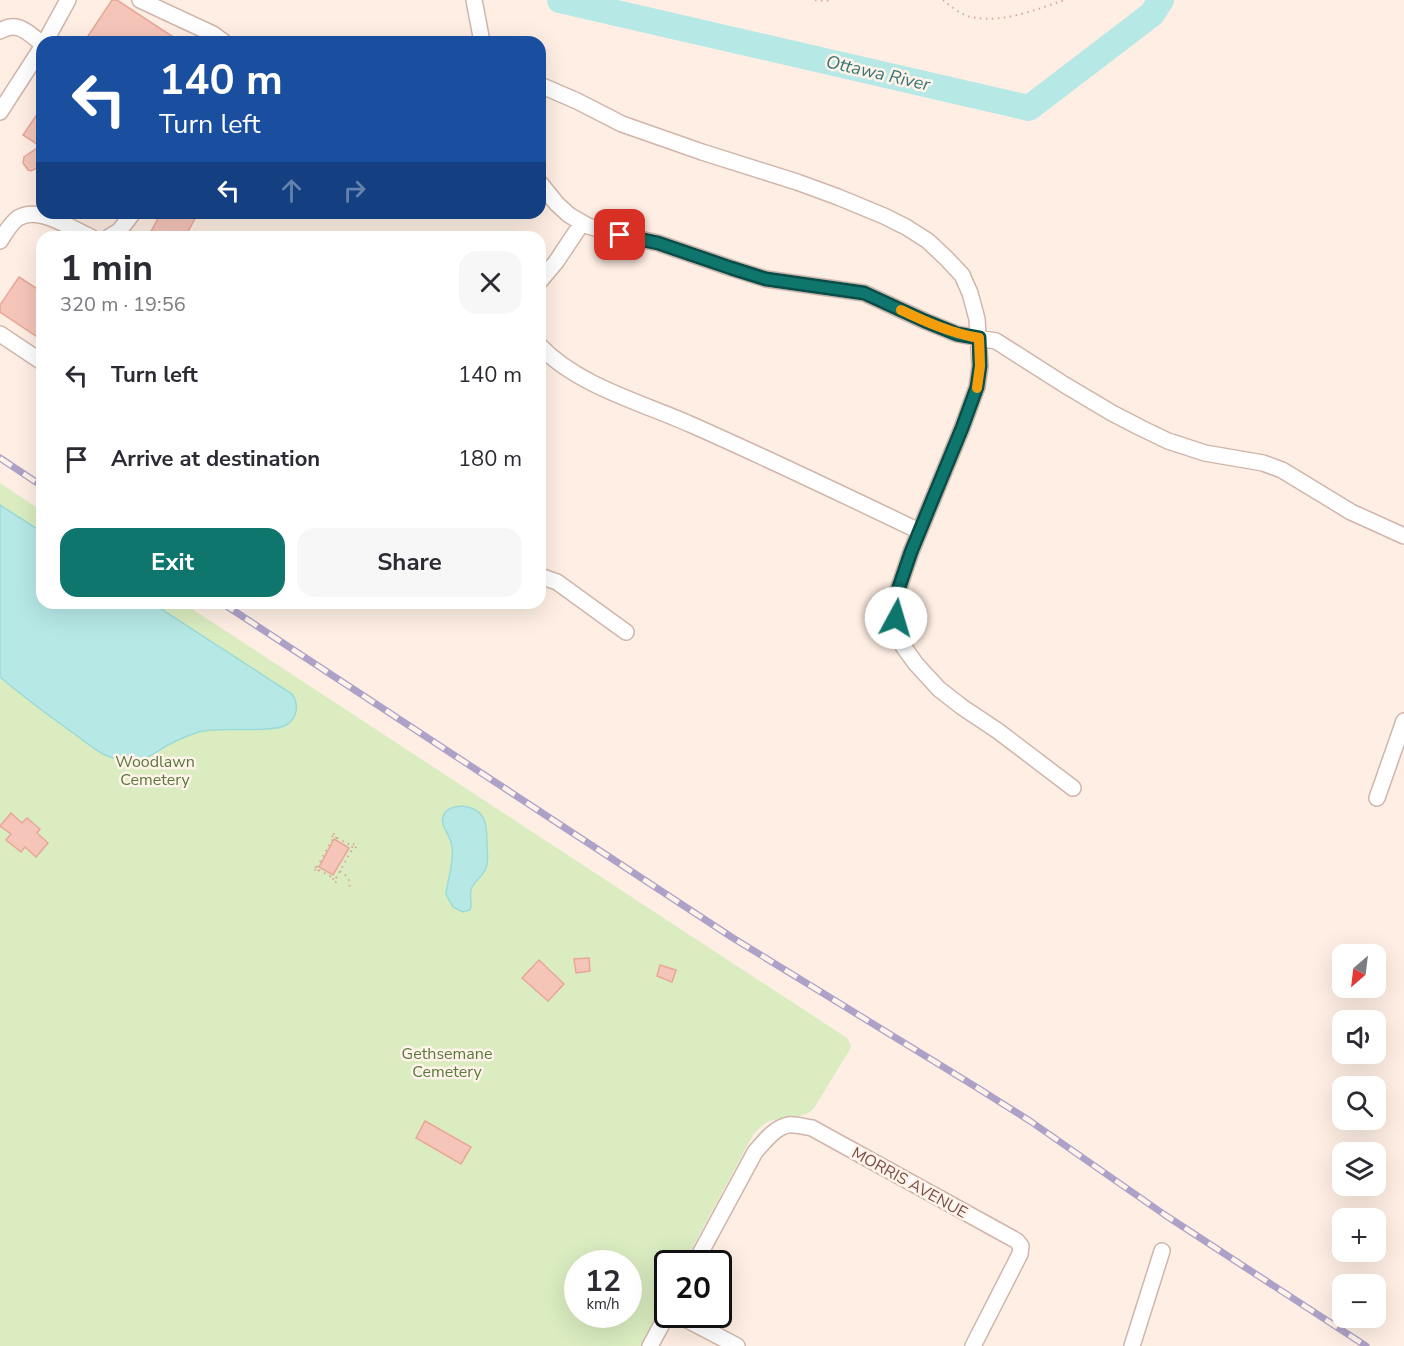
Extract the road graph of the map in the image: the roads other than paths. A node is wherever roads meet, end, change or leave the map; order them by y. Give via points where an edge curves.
1 (68, 0) edge
2 (140, 0) edge
3 (474, 0) edge
4 (0, 32) edge
5 (48, 36) edge
6 (216, 36) edge
7 (480, 36) edge
8 (36, 38) edge
9 (36, 55) edge
10 (546, 88) edge
11 (0, 112) edge
12 (546, 190) edge
13 (36, 214) edge
14 (53, 219) edge
15 (128, 219) edge
16 (582, 223) junction
17 (78, 231) edge
18 (119, 231) edge
19 (0, 241) edge
20 (546, 274) edge
21 (0, 334) edge
22 (979, 338) junction
23 (546, 352) edge
24 (36, 358) edge
25 (919, 531) junction
26 (1404, 536) edge
27 (546, 578) edge
28 (626, 632) dead end
29 (1404, 721) edge
30 (1073, 788) dead end
31 (1377, 798) dead end
32 (701, 1250) edge
33 (1162, 1251) dead end
34 (660, 1328) edge
35 (703, 1328) edge
36 (650, 1346) edge
37 (737, 1346) edge
38 (973, 1346) edge
39 (1132, 1346) edge

1 - 5 street
2 - 6 street
3 - 7 street
4 - 8 street via 12,26
9 - 11 street
10 - 22 street via 622,124 797,182 906,227 928,241 962,275 970,293
12 - 16 street
13 - 19 street via 19,218
14 - 17 street
15 - 18 street
16 - 20 street
16 - 22 street via 766,279 864,293 957,334
21 - 24 street
22 - 25 street via 977,387
22 - 26 street via 996,341 1103,408 1168,441 1282,470 1351,512
23 - 25 street via 597,385 744,448
25 - 30 street via 895,599 903,646 939,689
27 - 28 street via 584,600
29 - 31 street
32 - 38 street, MORRIS AVENUE via 755,1152 765,1141 788,1125 813,1128 1021,1246
33 - 39 street
34 - 36 street
35 - 37 street

